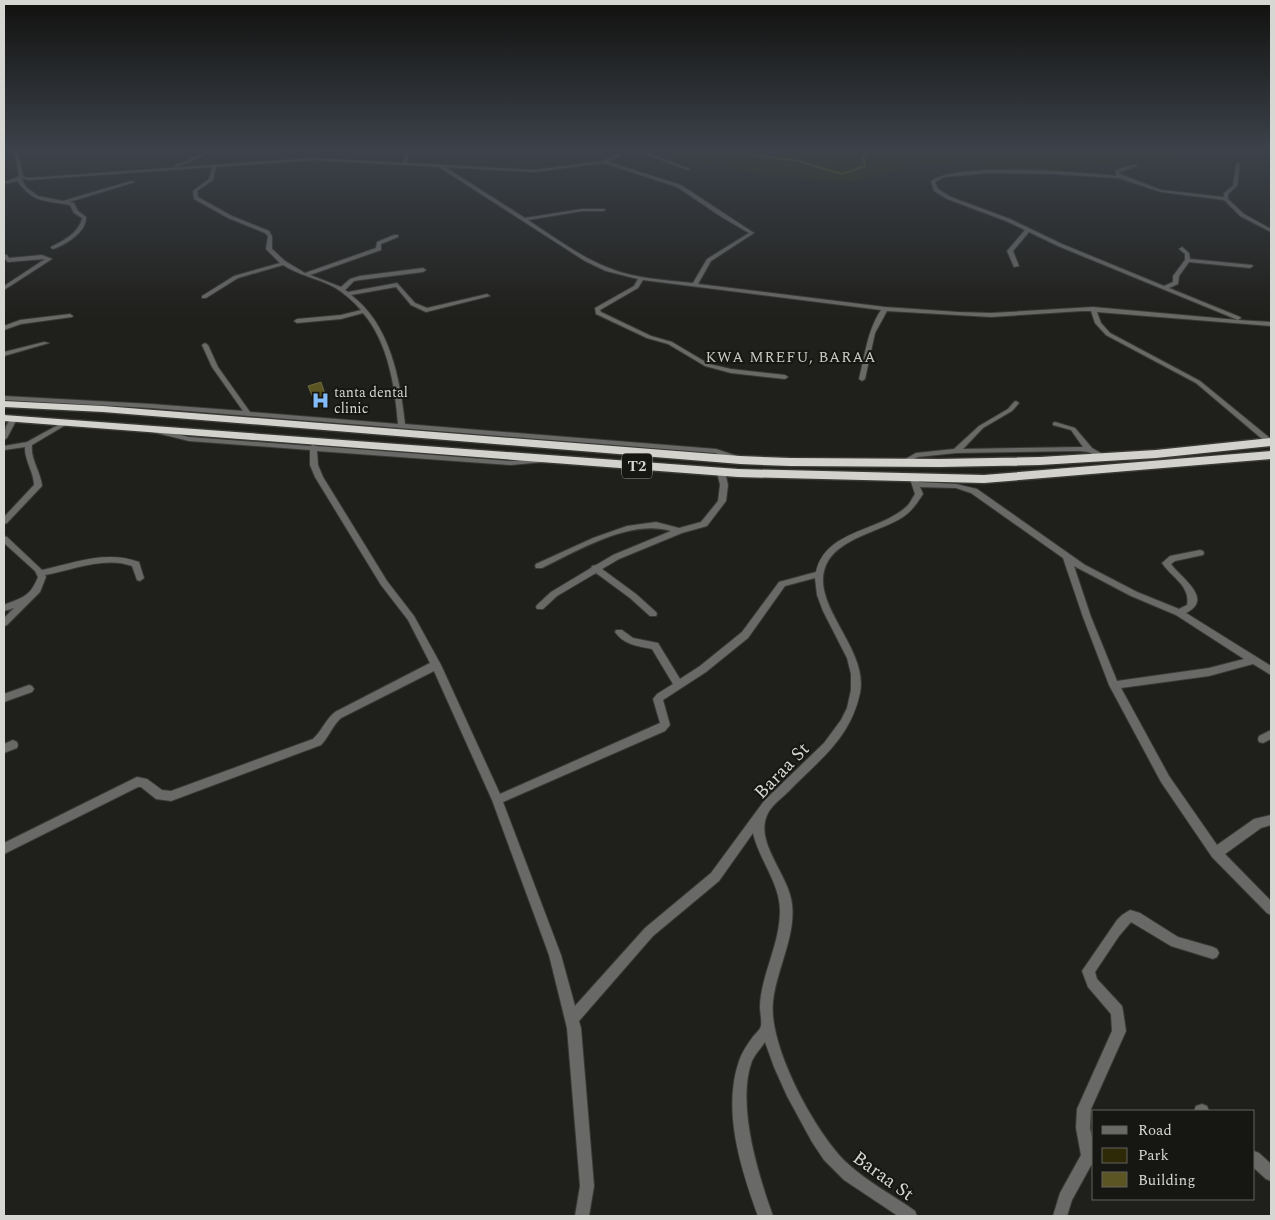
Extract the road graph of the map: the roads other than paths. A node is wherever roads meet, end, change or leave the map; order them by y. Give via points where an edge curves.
1 (74, 205) edge
2 (208, 205) edge
3 (502, 205) edge
4 (707, 205) edge
5 (968, 205) edge
6 (1232, 205) edge
7 (603, 210) dead end
8 (523, 220) junction
9 (1028, 230) junction
10 (1271, 231) edge
11 (396, 236) dead end
12 (54, 248) dead end
13 (1182, 248) dead end
14 (5, 256) edge
15 (1188, 260) junction
16 (284, 263) junction
17 (1016, 266) dead end
18 (1250, 266) dead end
19 (423, 270) dead end
20 (305, 275) junction
21 (641, 278) junction
22 (695, 285) junction
23 (1165, 286) junction
24 (4, 288) edge
25 (343, 292) junction
26 (487, 296) dead end
27 (204, 297) dead end
28 (885, 308) junction
29 (1093, 309) junction
30 (363, 311) junction
31 (70, 316) dead end
32 (297, 321) dead end
33 (1245, 321) junction
34 (1271, 324) edge
35 (4, 328) edge
36 (46, 343) dead end
37 (205, 345) dead end
38 (4, 354) edge
39 (785, 377) dead end
40 (862, 379) dead end
41 (4, 398) edge
42 (1016, 403) dead end
43 (4, 404) edge
44 (248, 414) junction
45 (9, 418) edge
46 (67, 422) junction
47 (1055, 424) dead end
48 (402, 427) junction
49 (144, 428) junction
50 (4, 438) edge
51 (1271, 442) edge
52 (29, 444) junction
53 (554, 445) junction
54 (313, 447) junction
55 (4, 448) edge
56 (619, 450) junction
57 (1089, 450) junction
58 (956, 451) junction
59 (1271, 456) edge
60 (1104, 457) junction
61 (547, 460) junction
62 (740, 460) junction
63 (902, 463) junction
64 (614, 464) junction
65 (721, 472) junction
66 (915, 480) junction
67 (4, 521) edge
68 (679, 531) junction
69 (4, 539) edge
70 (1200, 553) dead end
71 (1067, 557) junction
72 (539, 566) dead end
73 (595, 568) junction
74 (40, 573) junction
75 (820, 574) junction
76 (140, 578) dead end
77 (30, 598) junction
78 (540, 607) dead end
79 (4, 608) edge
80 (1179, 613) junction
81 (653, 614) dead end
82 (4, 623) edge
83 (619, 632) dead end
84 (1256, 660) junction
85 (436, 664) junction
86 (1271, 671) edge
87 (679, 685) junction
88 (1114, 685) junction
89 (29, 688) dead end
90 (4, 698) edge
91 (497, 800) junction
92 (763, 811) junction
93 (1271, 820) edge
94 (4, 849) edge
95 (1216, 853) junction
96 (1271, 909) edge
97 (1213, 953) dead end
98 (572, 1019) junction
99 (768, 1027) junction
100 (1255, 1159) edge
101 (1271, 1174) edge
102 (582, 1216) edge
103 (765, 1216) edge
104 (910, 1216) edge
105 (1060, 1216) edge

1 - 12 street via 85,223 67,242
2 - 16 street via 267,232 270,236 269,249
3 - 8 street
4 - 22 street via 752,233 709,260
5 - 9 street
6 - 10 street via 1242,215
7 - 8 street via 582,210
8 - 21 street via 587,260 608,270
9 - 17 street via 1010,251
9 - 23 street
11 - 20 street via 379,243 379,248
13 - 15 street via 1188,254
14 - 24 street via 8,260 49,259
15 - 18 street
15 - 23 street via 1176,276 1176,283
16 - 20 street
16 - 27 street via 236,277
19 - 25 street via 360,278
20 - 25 street
21 - 22 street
21 - 39 street via 636,287 597,309 598,313 649,337 670,343 708,365
22 - 28 street
23 - 33 street
25 - 26 street via 397,285 413,304 426,310
25 - 30 street
28 - 29 street via 977,315
28 - 40 street via 877,319
29 - 33 street
29 - 51 street via 1098,323 1108,334 1198,382
30 - 32 street
30 - 48 street via 382,338 395,376
31 - 35 street via 20,322
33 - 34 street
36 - 38 street
37 - 44 street via 215,368
41 - 44 street
42 - 58 street via 981,427
43 - 53 highway, T2
44 - 48 street
45 - 46 highway, T2
45 - 50 street
46 - 49 highway, T2
46 - 52 street
47 - 57 street via 1073,429
48 - 62 street via 716,451
49 - 54 street via 190,439
49 - 61 highway, T2
51 - 60 highway, T2
52 - 55 street
52 - 67 street via 28,453 38,477 38,486
53 - 56 highway, T2
53 - 61 highway
54 - 61 street via 511,463
54 - 85 street via 314,465 319,477 384,583 411,618
56 - 62 highway, T2
56 - 64 highway
57 - 58 street
57 - 60 street
58 - 63 street via 916,455
59 - 66 highway, T2 via 984,479
60 - 63 highway, T2
61 - 64 highway, T2
62 - 63 highway, T2
64 - 65 highway, T2
65 - 66 highway, T2
65 - 68 street via 724,495 719,505 704,524
66 - 71 street via 974,491
66 - 75 street via 919,494 911,506 830,552
68 - 72 street via 654,525 630,530
68 - 73 street
69 - 74 street
70 - 80 street via 1173,558 1166,564 1187,584 1192,597 1191,607
71 - 80 street via 1127,590
71 - 88 street
73 - 78 street via 554,594
73 - 81 street
74 - 76 street via 111,560 136,564
74 - 77 street via 41,584
75 - 87 street via 782,584 745,635
75 - 92 street, Baraa St via 823,598 854,666 857,678 854,698 845,728
77 - 79 street
77 - 82 street
80 - 84 street
83 - 87 street via 631,641 655,646
84 - 86 street
84 - 88 street via 1209,672
85 - 91 street
85 - 94 street via 338,715 326,726 317,742 171,796 160,795 143,782 136,782
87 - 91 street via 658,700 665,725 662,728
88 - 95 street via 1165,779
89 - 90 street
91 - 98 street via 555,955
92 - 98 street via 715,877 649,932
92 - 99 street, Baraa St via 759,837 787,904 767,993
93 - 95 street via 1258,823
95 - 96 street
97 - 105 street via 1176,942 1130,916 1122,922 1088,971 1092,983 1117,1011 1119,1031 1084,1109 1083,1128 1088,1156 1065,1198
98 - 102 street via 587,1186
99 - 103 street via 745,1062 741,1088 742,1128 753,1182
99 - 104 street, Baraa St via 772,1045 821,1143 840,1166 863,1185
100 - 101 street

